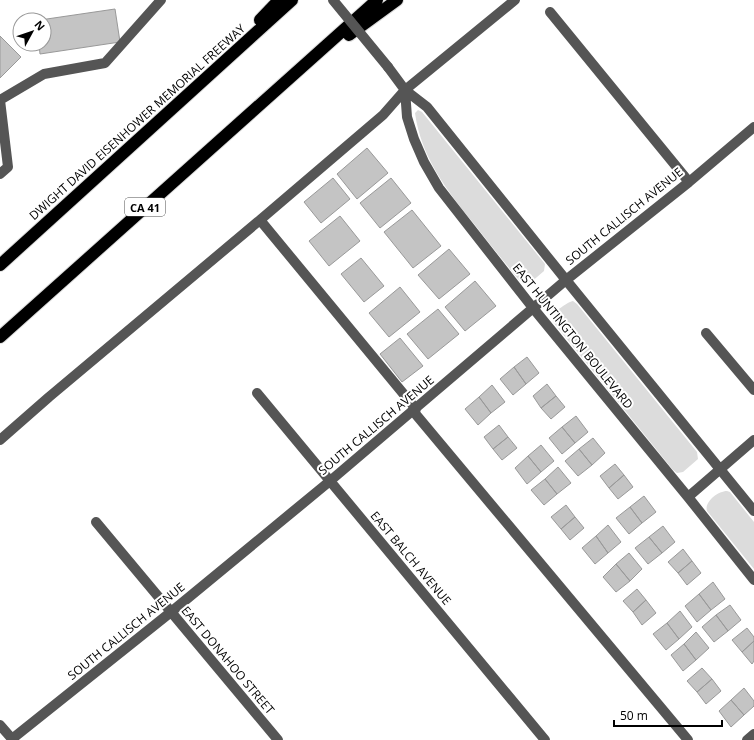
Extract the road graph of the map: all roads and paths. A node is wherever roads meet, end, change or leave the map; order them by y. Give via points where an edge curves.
1 (161, 0) edge
2 (279, 0) edge
3 (292, 0) edge
4 (333, 0) edge
5 (377, 0) edge
6 (397, 0) edge
7 (515, 0) edge
8 (550, 12) dead end
9 (289, 77) junction
10 (195, 89) junction
11 (406, 90) junction
12 (0, 100) edge
13 (754, 127) edge
14 (0, 174) edge
15 (689, 182) junction
16 (260, 220) junction
17 (0, 265) edge
18 (566, 280) junction
19 (533, 308) junction
20 (706, 333) dead end
21 (0, 337) edge
22 (754, 390) edge
23 (256, 393) dead end
24 (414, 410) junction
25 (0, 440) edge
26 (754, 440) edge
27 (720, 468) junction
28 (330, 481) junction
29 (688, 497) junction
30 (754, 511) edge
31 (96, 522) dead end
32 (754, 580) edge
33 (171, 612) junction
34 (0, 725) edge
35 (754, 734) edge
36 (12, 740) edge
37 (278, 740) edge
38 (545, 740) edge
39 (688, 740) edge
40 (747, 740) edge

1 - 12 street via 105,63 44,74
2 - 10 highway
3 - 10 highway, DWIGHT DAVID EISENHOWER MEMORIAL FREEWAY
4 - 11 street, bridge
5 - 9 highway, CA 41
6 - 9 highway
7 - 11 street
8 - 15 street
9 - 21 highway, CA 41
10 - 17 highway, DWIGHT DAVID EISENHOWER MEMORIAL FREEWAY
11 - 16 street via 383,115
11 - 18 street via 427,107
11 - 19 street, EAST HUNTINGTON BOULEVARD via 408,117 424,162 439,188
12 - 14 street via 8,167
13 - 15 street, SOUTH CALLISCH AVENUE
15 - 18 street, SOUTH CALLISCH AVENUE
16 - 24 street
16 - 25 street
18 - 19 street, SOUTH CALLISCH AVENUE
18 - 27 street
19 - 24 street, SOUTH CALLISCH AVENUE
19 - 29 street, EAST HUNTINGTON BOULEVARD
20 - 22 street
23 - 28 street, EAST BALCH AVENUE
24 - 28 street, SOUTH CALLISCH AVENUE
24 - 39 street
26 - 27 street
27 - 29 street
27 - 30 street
28 - 33 street, SOUTH CALLISCH AVENUE
28 - 38 street, EAST BALCH AVENUE
29 - 32 street, EAST HUNTINGTON BOULEVARD
31 - 33 street, EAST DONAHOO STREET
33 - 36 street, SOUTH CALLISCH AVENUE
33 - 37 street, EAST DONAHOO STREET
34 - 36 street
35 - 40 street

